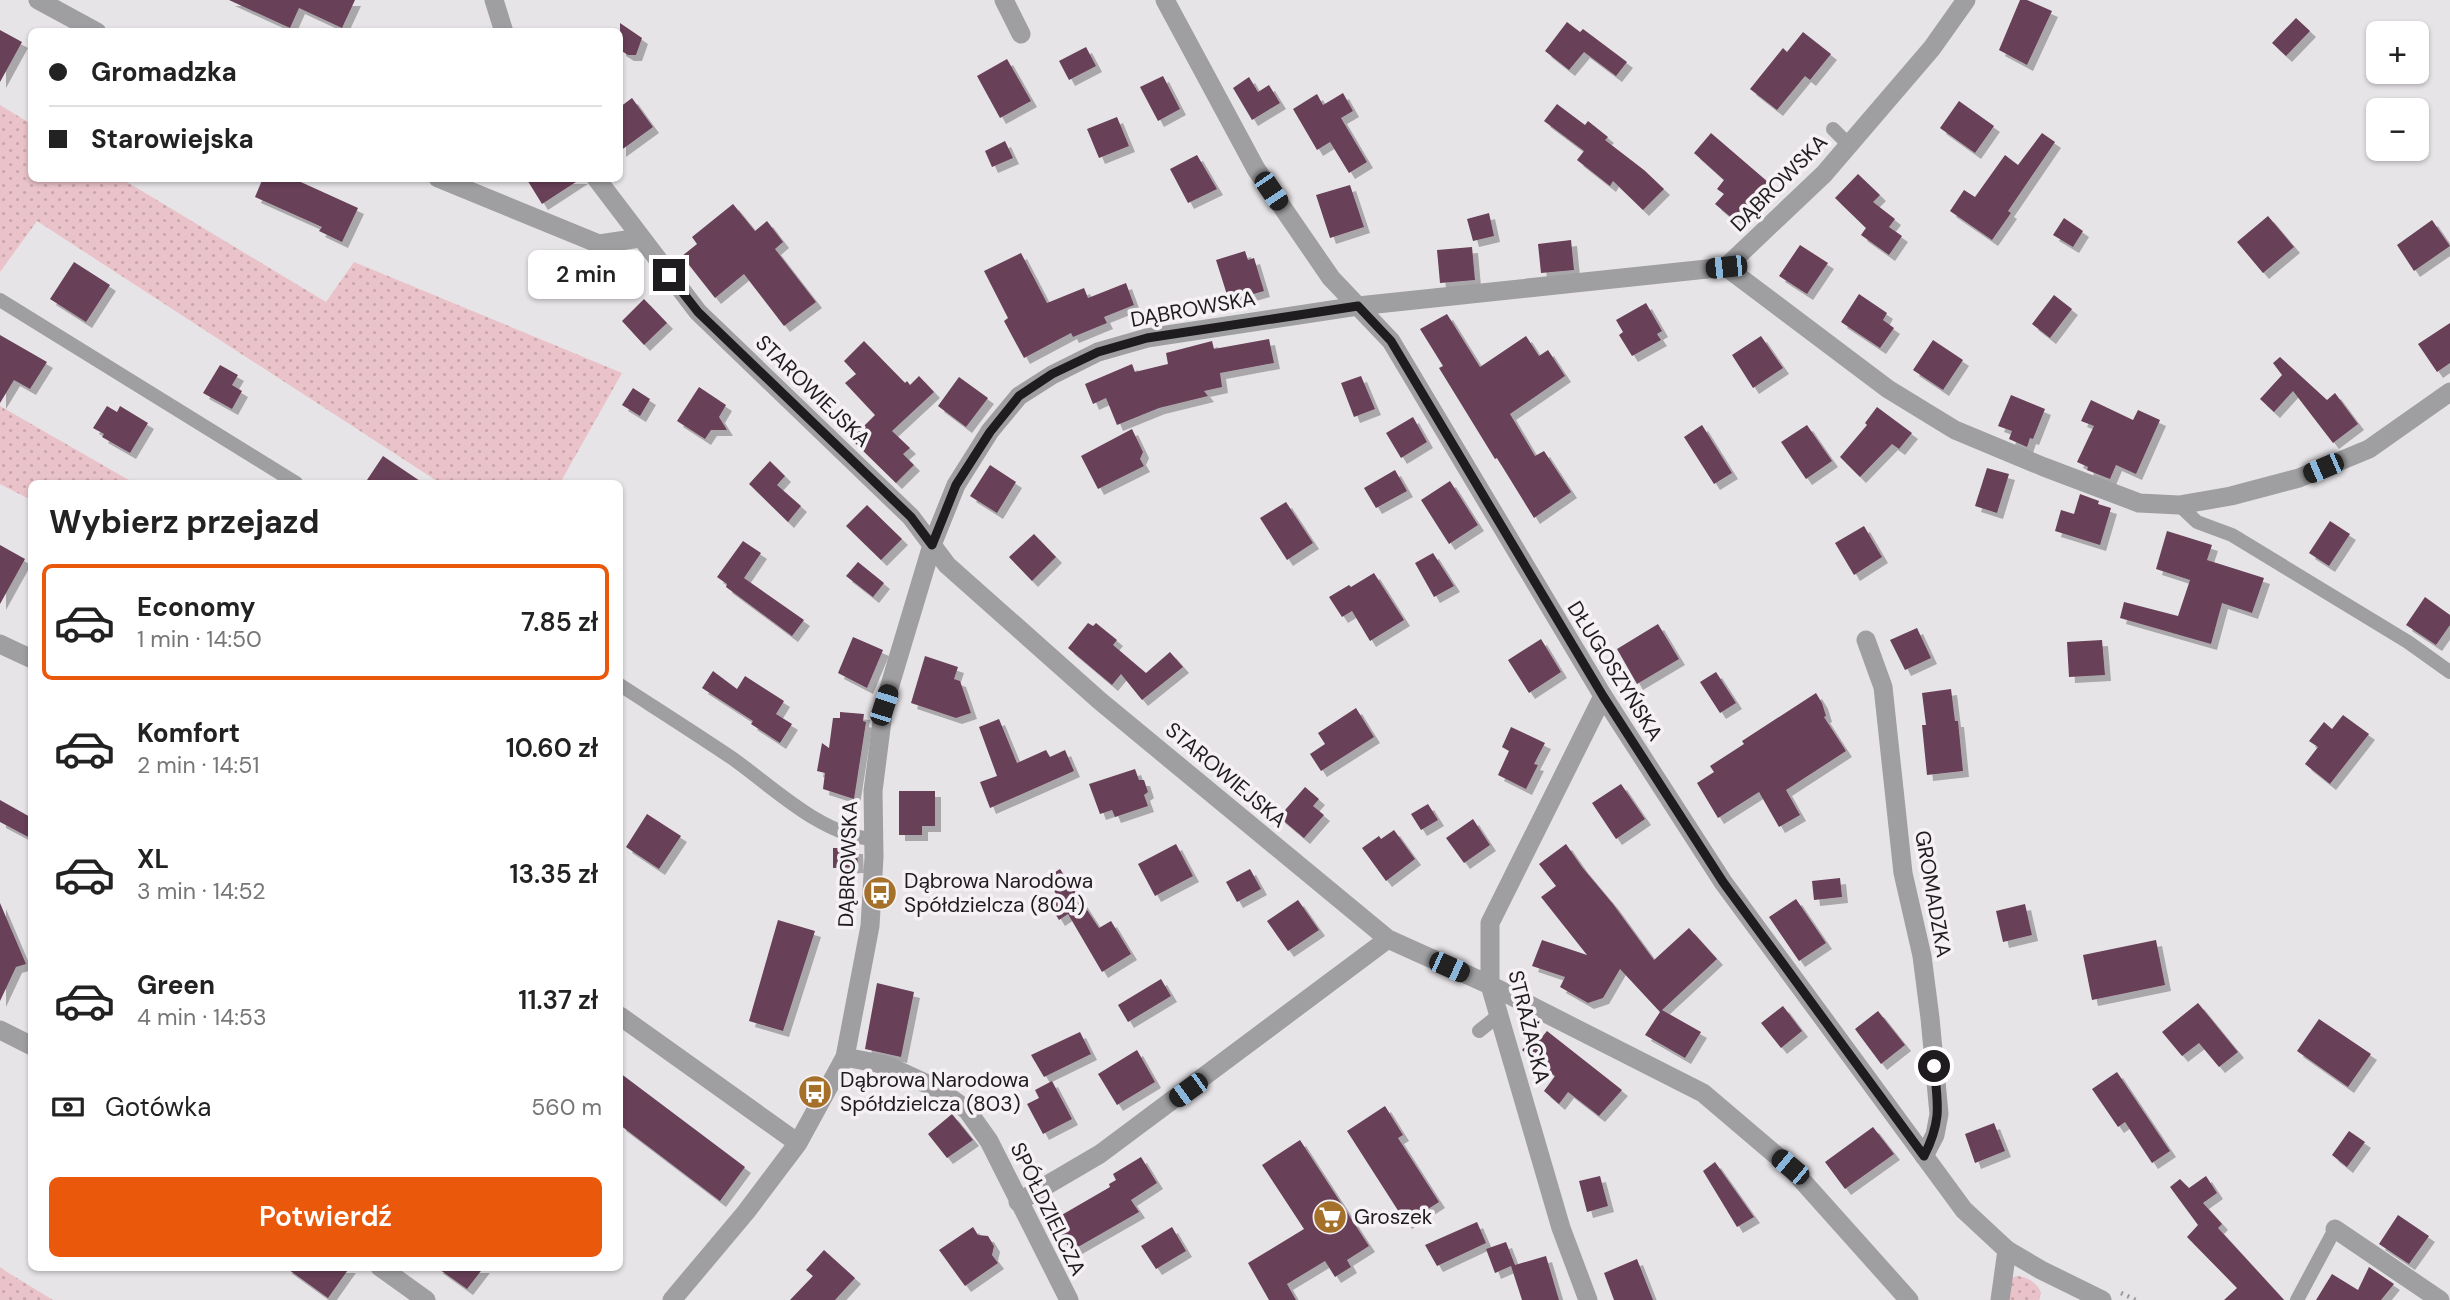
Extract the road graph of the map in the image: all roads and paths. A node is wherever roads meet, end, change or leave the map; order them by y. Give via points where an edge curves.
1 (37, 0) edge
2 (494, 0) edge
3 (1004, 0) edge
4 (1165, 0) edge
5 (1966, 0) edge
6 (90, 28) edge
7 (503, 28) edge
8 (1021, 33) dead end
9 (1833, 129) dead end
10 (1849, 145) junction
11 (448, 182) edge
12 (599, 182) edge
13 (640, 238) junction
14 (1726, 267) junction
15 (0, 300) edge
16 (1358, 306) junction
17 (2450, 392) edge
18 (291, 480) edge
19 (2179, 505) junction
20 (932, 545) junction
21 (1866, 640) dead end
22 (0, 644) edge
23 (28, 657) edge
24 (2450, 672) edge
25 (623, 687) edge
26 (1603, 696) junction
27 (873, 839) junction
28 (1388, 939) junction
29 (1490, 985) junction
30 (1499, 1015) junction
31 (623, 1018) edge
32 (0, 1030) edge
33 (1479, 1031) dead end
34 (28, 1044) edge
35 (845, 1057) junction
36 (798, 1143) junction
37 (1924, 1156) junction
38 (1018, 1202) junction
39 (2335, 1229) joint
40 (2007, 1250) junction
41 (386, 1271) edge
42 (2099, 1297) edge
43 (426, 1300) edge
44 (672, 1300) edge
45 (1069, 1300) edge
46 (1588, 1300) edge
47 (1909, 1300) edge
48 (2000, 1300) edge
49 (2136, 1300) edge
50 (2297, 1300) edge
51 (2440, 1300) edge

1 - 6 street
2 - 7 street
3 - 8 street
4 - 16 street, DŁUGOSZYŃSKA via 1256,169 1331,278
5 - 10 street, DĄBROWSKA via 1932,48
9 - 10 lane
10 - 14 street, DĄBROWSKA
11 - 13 street via 600,244
12 - 13 street, STAROWIEJSKA
13 - 20 street, STAROWIEJSKA via 698,312 911,517
14 - 16 street, DĄBROWSKA
14 - 19 street via 1888,389 1955,430 2139,503
15 - 18 lane
16 - 20 street, DĄBROWSKA via 1147,338 1098,352 1052,374 1019,396 990,432 956,485
16 - 26 street, DŁUGOSZYŃSKA via 1391,341
17 - 19 street via 2369,449 2299,478
19 - 24 lane via 2197,522 2232,536
20 - 27 street, DĄBROWSKA via 884,705 873,791
20 - 28 street, STAROWIEJSKA via 947,565 1100,701
21 - 37 street, GROMADZKA via 1883,687 1903,873 1930,1018 1939,1114
22 - 23 street
25 - 27 lane via 824,823 856,838
26 - 29 street, STRAŻACKA via 1490,923
26 - 37 street, DŁUGOSZYŃSKA via 1723,882
27 - 35 street, DĄBROWSKA via 870,926
28 - 29 street, STAROWIEJSKA
28 - 38 street via 1100,1154
29 - 30 street, STRAŻACKA
29 - 47 street, STAROWIEJSKA via 1703,1093 1790,1167
30 - 33 lane
30 - 46 street, STRAŻACKA via 1561,1228
31 - 36 street
32 - 34 street
35 - 36 street, DĄBROWSKA
35 - 38 street, SPÓŁDZIELCZA via 886,1065 938,1089 967,1110 989,1141
36 - 44 street, DĄBROWSKA
37 - 40 street, DŁUGOSZYŃSKA via 1964,1210
38 - 45 street, SPÓŁDZIELCZA
39 - 50 lane
39 - 51 street
40 - 42 street, DŁUGOSZYŃSKA
40 - 48 street
41 - 43 street
42 - 49 path

